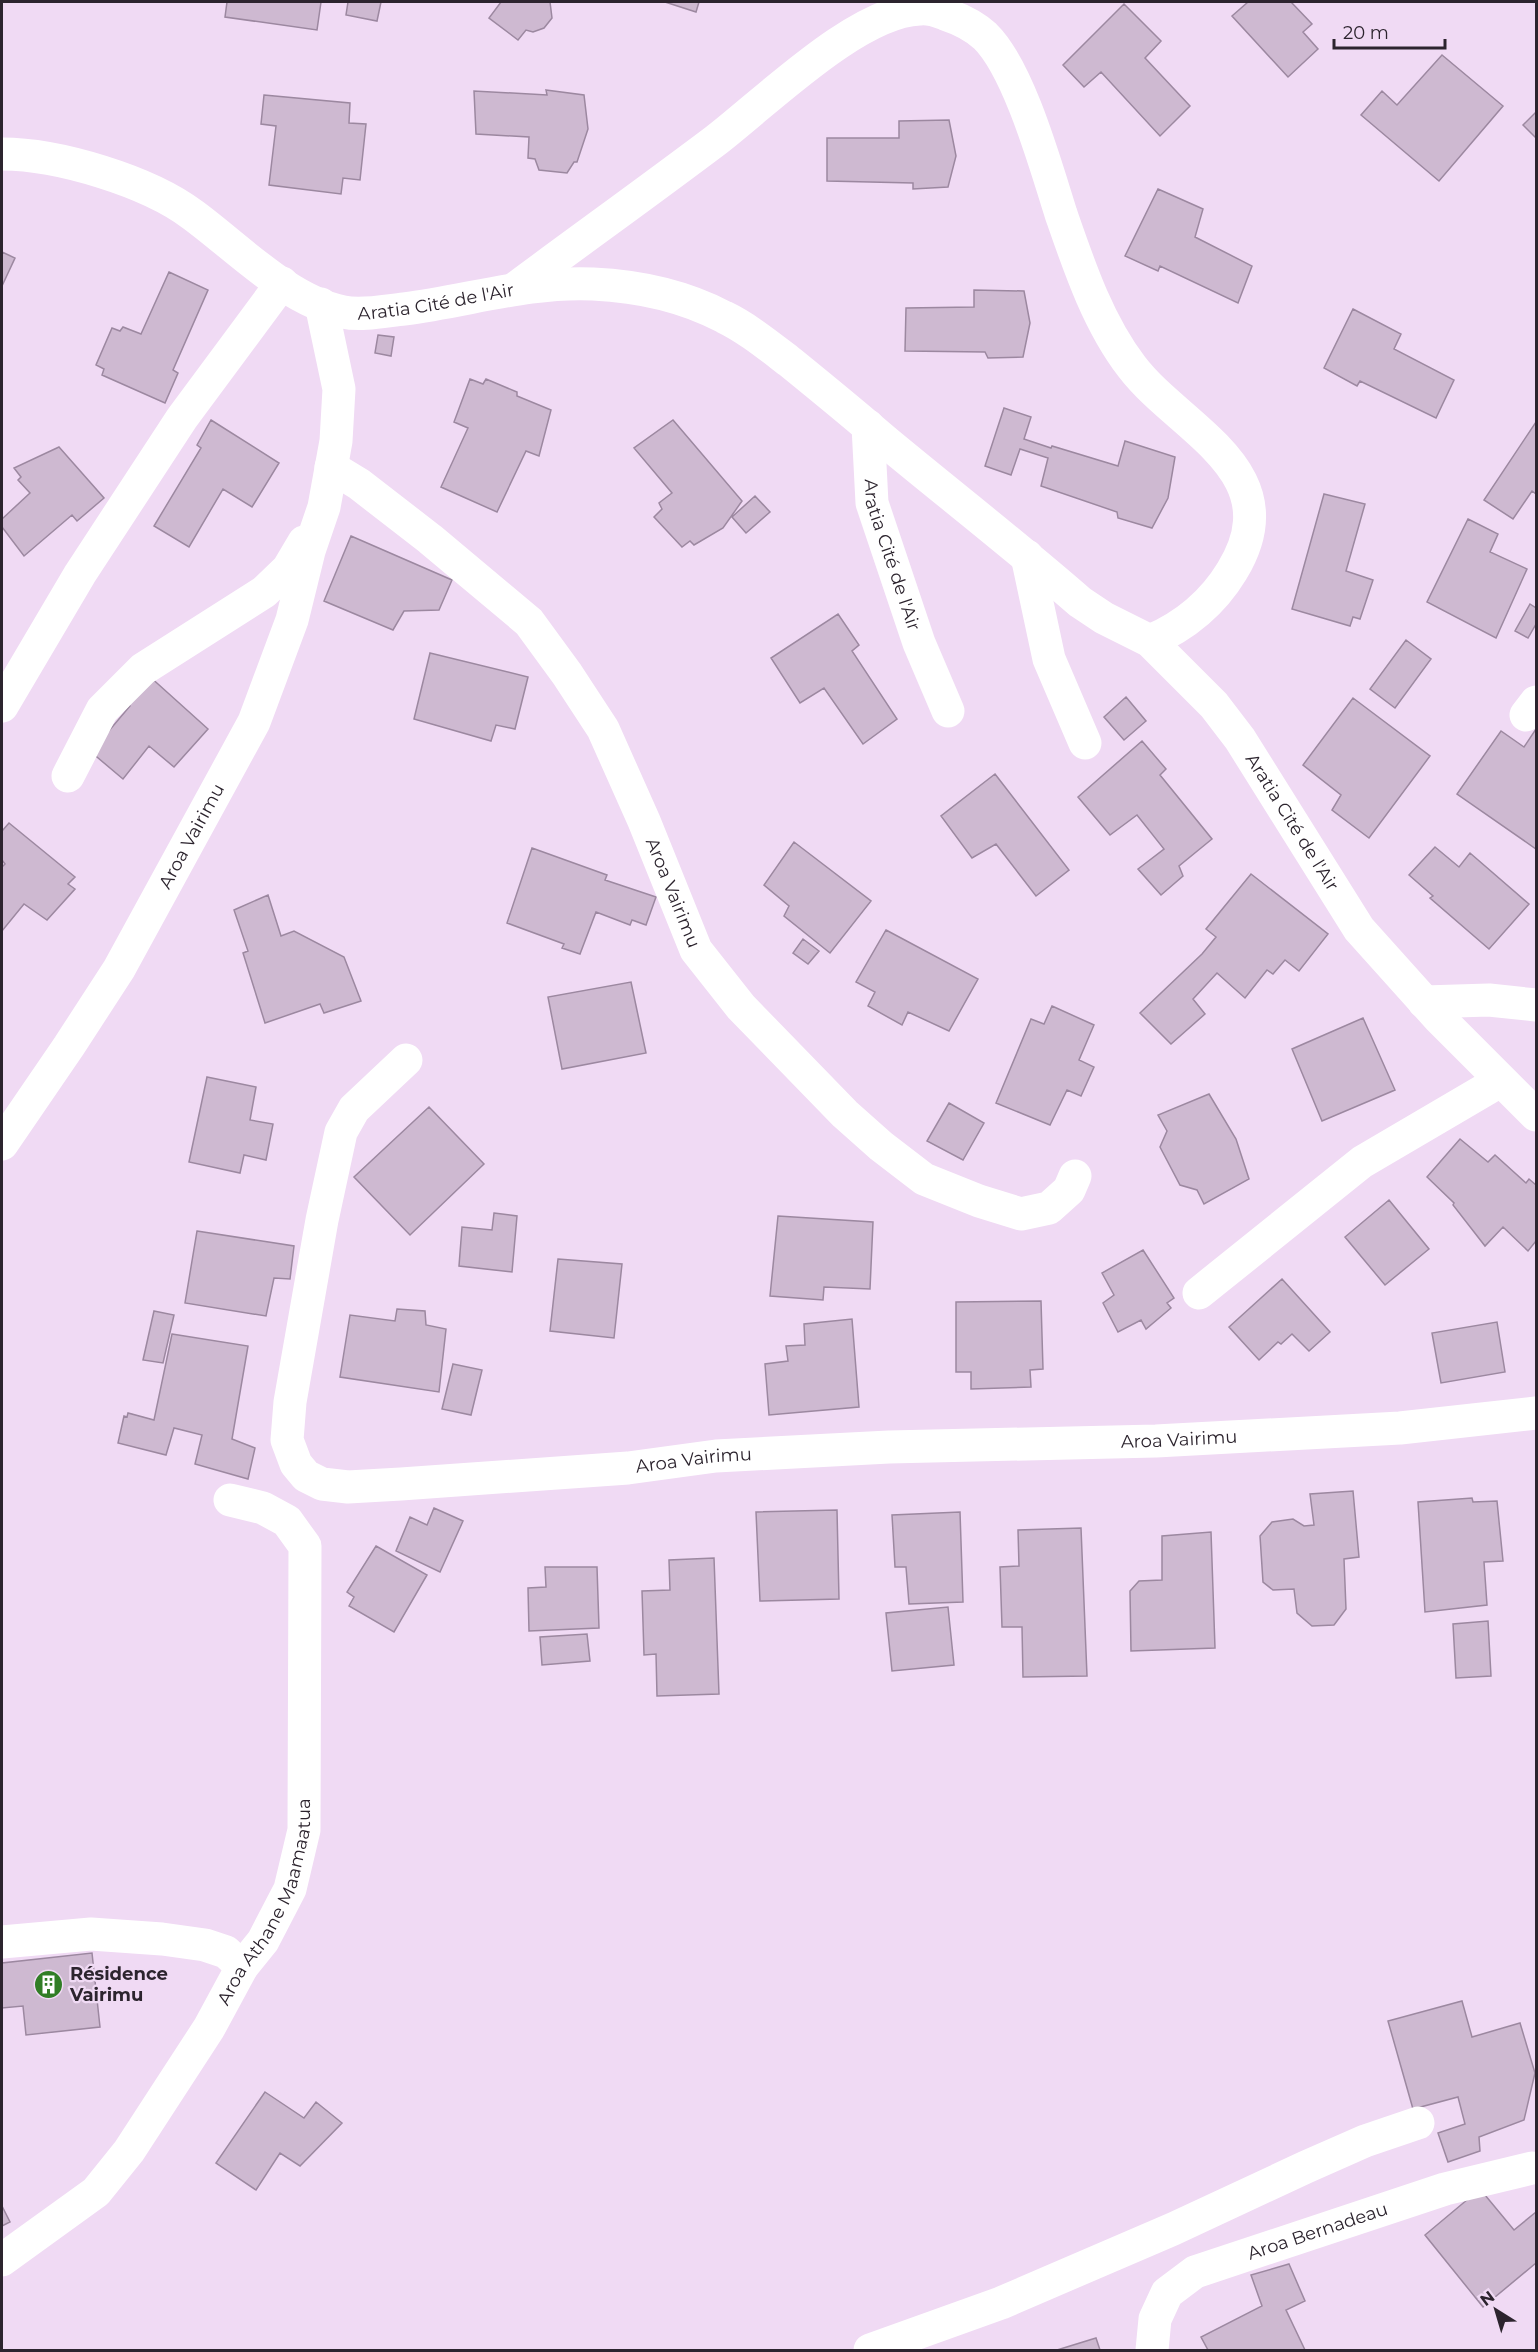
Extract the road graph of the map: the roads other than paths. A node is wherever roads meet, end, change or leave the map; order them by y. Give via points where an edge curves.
1 (894, 8) edge
2 (2, 154) edge
3 (282, 283) junction
4 (517, 287) junction
5 (321, 304) junction
6 (868, 426) junction
7 (331, 467) junction
8 (324, 507) junction
9 (1027, 556) junction
10 (1150, 641) junction
11 (2, 706) edge
12 (948, 711) dead end
13 (1085, 743) dead end
14 (68, 776) dead end
15 (1424, 1002) junction
16 (1536, 1005) edge
17 (406, 1060) dead end
18 (1500, 1082) junction
19 (1536, 1115) edge
20 (2, 1144) edge
21 (1075, 1176) dead end
22 (1199, 1293) dead end
23 (1536, 1413) edge
24 (230, 1500) dead end
25 (2, 1942) edge
26 (242, 1967) junction
27 (1418, 2123) dead end
28 (1532, 2168) dead end
29 (2, 2260) edge
30 (870, 2350) edge
31 (1152, 2350) edge

1 - 4 street via 845,38 710,145
1 - 10 street via 932,9 966,22 998,53 1024,106 1076,259 1115,343 1133,369 1238,473 1250,523 1235,567 1202,608 1175,630
2 - 3 street, Aratia Cité de l'Air via 53,160 141,187 189,212
3 - 5 street, Aratia Cité de l'Air
3 - 11 street via 182,418 80,574
4 - 5 street, Aratia Cité de l'Air via 379,312 344,312
4 - 6 street, Aratia Cité de l'Air via 594,284 680,299 711,310 767,345
5 - 7 street, Aroa Vairimu via 339,388
6 - 9 street, Aratia Cité de l'Air
6 - 12 street, Aratia Cité de l'Air via 872,503 919,643
7 - 8 street, Aroa Vairimu
7 - 21 street, Aroa Vairimu via 430,539 530,622 603,729 696,950 741,1007 845,1114 924,1179 1022,1214 1049,1208 1069,1190
8 - 14 street via 288,569 264,592 143,669 102,710
8 - 20 street, Aroa Vairimu via 292,620 254,722 119,969
9 - 10 street, Aratia Cité de l'Air via 1080,602
9 - 13 street via 1049,659
10 - 15 street, Aratia Cité de l'Air via 1214,705 1240,739 1359,929
15 - 16 street via 1489,1000
15 - 18 street, Aratia Cité de l'Air
17 - 23 street, Aroa Vairimu via 354,1109 341,1132 322,1220 290,1402 287,1440 296,1464 306,1476 322,1484 401,1484 628,1468 716,1456 889,1447 1156,1441 1400,1428
18 - 19 street, Aratia Cité de l'Air
18 - 22 street via 1362,1162
24 - 26 street, Aroa Athane Maamaatua via 263,1508 287,1521 305,1546 304,1830 290,1889 263,1941
25 - 26 street via 91,1934 162,1939 226,1952
26 - 29 street, Aroa Athane Maamaatua via 209,2028 129,2151 96,2192
27 - 30 street via 1326,2158 1001,2303
28 - 31 street, Aroa Bernadeau via 1445,2189 1195,2272 1167,2293 1155,2319

